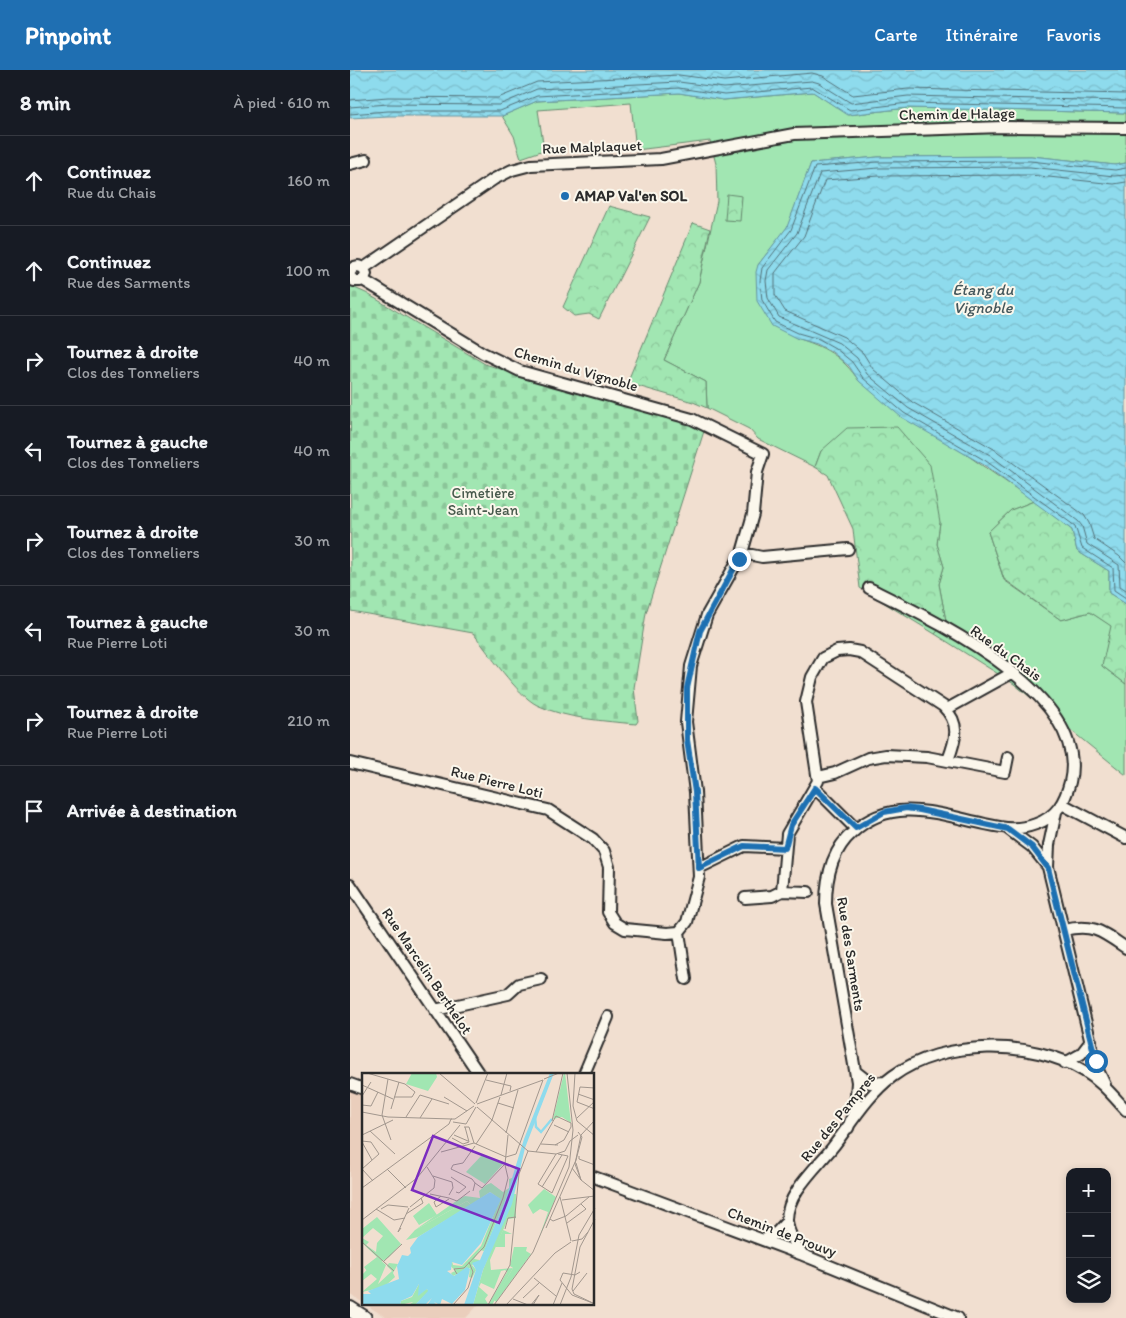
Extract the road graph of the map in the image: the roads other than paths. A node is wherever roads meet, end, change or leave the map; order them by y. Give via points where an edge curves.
1 (1126, 128) edge
2 (789, 135) joint
3 (366, 160) dead end
4 (350, 164) edge
5 (364, 268) junction
6 (350, 272) edge
7 (350, 276) edge
8 (363, 280) junction
9 (848, 549) dead end
10 (742, 553) junction
11 (869, 588) dead end
12 (1012, 673) junction
13 (947, 710) junction
14 (1008, 757) dead end
15 (948, 760) junction
16 (350, 763) edge
17 (818, 777) junction
18 (815, 788) junction
19 (1059, 808) junction
20 (856, 828) junction
21 (1008, 829) junction
22 (1126, 838) edge
23 (785, 848) junction
24 (699, 868) junction
25 (1048, 868) junction
26 (350, 884) edge
27 (782, 891) junction
28 (808, 892) dead end
29 (745, 898) dead end
30 (1064, 930) junction
31 (678, 932) junction
32 (1126, 948) edge
33 (541, 979) dead end
34 (686, 979) dead end
35 (436, 1010) junction
36 (608, 1017) dead end
37 (1091, 1041) junction
38 (1065, 1063) junction
39 (856, 1072) junction
40 (478, 1073) edge
41 (584, 1073) edge
42 (885, 1082) junction
43 (350, 1084) edge
44 (362, 1088) edge
45 (1108, 1091) junction
46 (1126, 1110) edge
47 (848, 1128) junction
48 (595, 1177) edge
49 (787, 1220) junction
50 (764, 1240) junction
51 (803, 1255) junction
52 (350, 1309) edge
53 (364, 1318) edge
54 (958, 1318) edge

1 - 2 street, Chemin de Halage via 1002,127
2 - 5 street, Rue Malplaquet via 661,159 546,162 519,168 489,182
3 - 4 street
5 - 6 street, Rue Malplaquet via 356,266
5 - 8 street via 366,275
7 - 8 street, Chemin du Vignoble via 357,282
8 - 10 street, Chemin du Vignoble via 482,353 513,368 692,419 763,454 757,472 753,514
9 - 10 street via 762,557
10 - 24 street via 700,631 687,688 687,740 695,792
11 - 12 street, Rue du Chais via 930,619
12 - 13 street
12 - 19 street, Rue du Chais via 1048,706 1068,740 1072,770
13 - 15 street via 956,725 957,734
13 - 17 street via 860,652 843,650 827,655 812,677 806,702
14 - 15 street via 1005,772
15 - 17 street via 880,756
16 - 31 street, Rue Pierre Loti via 548,810 604,851 609,867 608,912 615,923 625,929
17 - 18 street
18 - 20 street
18 - 23 street via 791,825
19 - 21 street via 1038,824
19 - 22 street
19 - 25 street, Rue du Chais via 1049,845
20 - 21 street, Rue des Sarments via 878,814 906,808
20 - 39 street, Rue des Sarments via 835,857 826,897
21 - 25 street, Rue du Chais via 1032,847
23 - 24 street via 744,846
23 - 27 street
24 - 31 street via 699,883 687,922
25 - 30 street, Rue du Chais
26 - 35 street, Rue Marcelin Berthelot
27 - 28 street
27 - 29 street via 772,896
30 - 32 street via 1097,929
30 - 37 street, Rue du Chais
31 - 34 street
33 - 35 street via 519,984 508,994
35 - 40 street, Rue Marcelin Berthelot
36 - 41 street
37 - 38 street via 1081,1054
37 - 45 street, Rue du Chais via 1099,1074
38 - 42 street, Rue des Pampres via 1008,1050 963,1049 923,1059
38 - 45 street, Rue des Pampres via 1084,1071
39 - 42 street via 870,1083
39 - 47 street, Rue des Sarments via 857,1101
42 - 47 street, Rue des Pampres
43 - 44 street
45 - 46 street, Rue des Pampres
47 - 49 street, Rue des Pampres via 798,1191
48 - 50 street, Chemin de Prouvy
49 - 50 street, Rue des Pampres
49 - 51 street via 794,1242
50 - 51 street, Chemin de Prouvy
51 - 54 street, Chemin de Prouvy
52 - 53 main road

